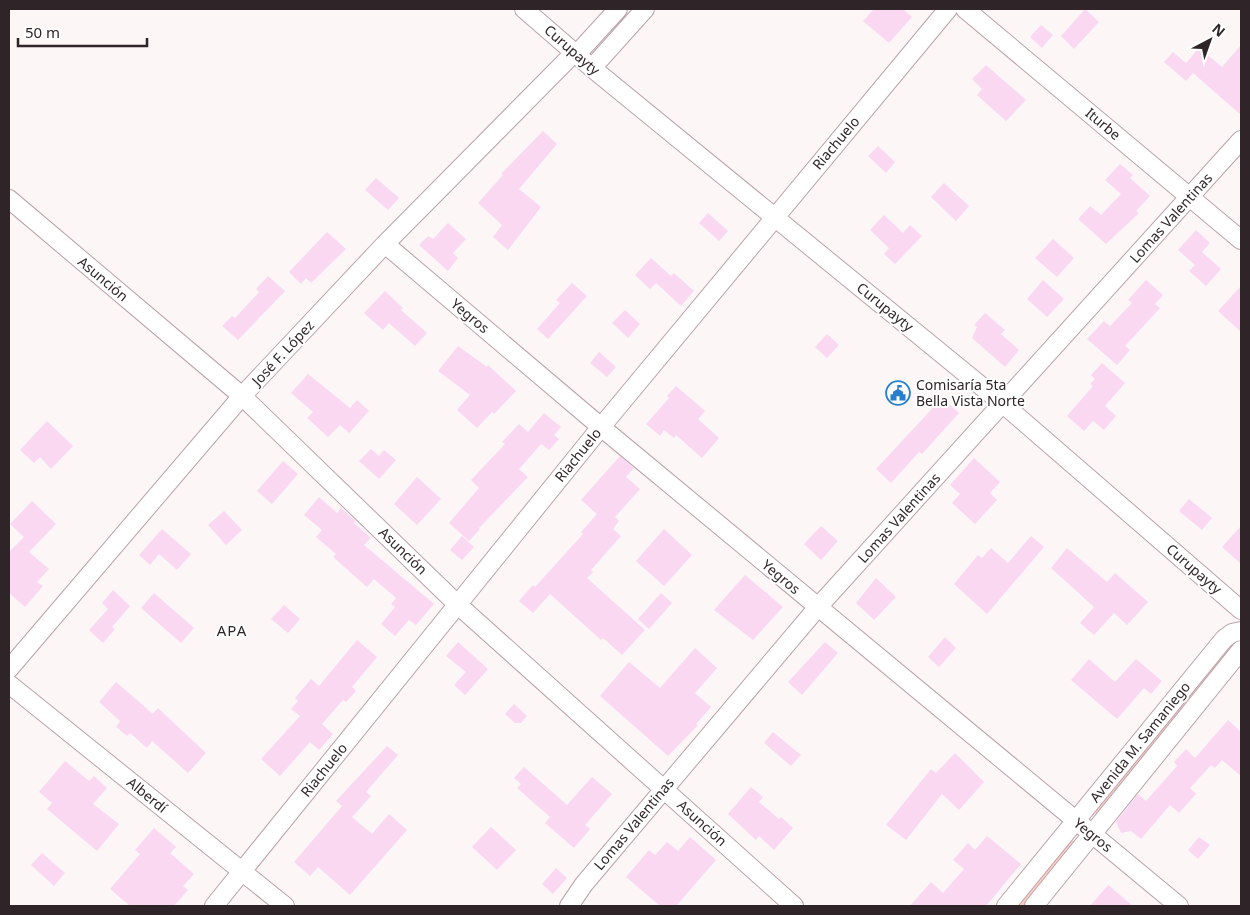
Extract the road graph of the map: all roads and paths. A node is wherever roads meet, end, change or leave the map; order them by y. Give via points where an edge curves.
1 (524, 9) edge
2 (618, 9) edge
3 (645, 9) edge
4 (948, 9) edge
5 (965, 9) edge
6 (575, 54) junction
7 (592, 68) junction
8 (1241, 140) edge
9 (1190, 197) junction
10 (9, 199) edge
11 (776, 217) junction
12 (1241, 240) edge
13 (385, 244) junction
14 (242, 396) junction
15 (1002, 403) junction
16 (601, 427) junction
17 (457, 604) junction
18 (818, 607) junction
19 (1241, 610) edge
20 (1241, 631) edge
21 (1241, 650) edge
22 (9, 669) edge
23 (9, 684) edge
24 (664, 789) junction
25 (1075, 821) junction
26 (1092, 834) junction
27 (242, 872) junction
28 (214, 906) edge
29 (285, 906) edge
30 (568, 906) edge
31 (794, 906) edge
32 (1006, 906) edge
33 (1034, 906) edge
34 (1179, 906) edge

1 - 6 street, Curupayty
2 - 6 street, José F. López
3 - 7 street
4 - 11 street, Riachuelo
5 - 9 street, Iturbe
6 - 7 street, Curupayty
6 - 13 street, José F. López
7 - 11 street, Curupayty
8 - 9 street, Lomas Valentinas
9 - 12 street, Iturbe
9 - 15 street, Lomas Valentinas
10 - 14 street, Asunción
11 - 15 street, Curupayty
11 - 16 street, Riachuelo
13 - 14 street, José F. López
13 - 16 street, Yegros
14 - 17 street, Asunción
14 - 22 street, José F. López
15 - 18 street, Lomas Valentinas
15 - 19 street, Curupayty
16 - 17 street, Riachuelo
16 - 18 street, Yegros
17 - 24 street, Asunción
17 - 27 street, Riachuelo
18 - 24 street, Lomas Valentinas
18 - 25 street, Yegros
20 - 25 street, Avenida M. Samaniego via 1224,640
21 - 26 street, Avenida M. Samaniego
23 - 27 street, Alberdí
24 - 30 street, Lomas Valentinas
24 - 31 street, Asunción
25 - 26 street, Yegros
25 - 32 street, Avenida M. Samaniego
26 - 33 street, Avenida M. Samaniego
26 - 34 street, Yegros
27 - 28 street, Riachuelo
27 - 29 street, Alberdí

